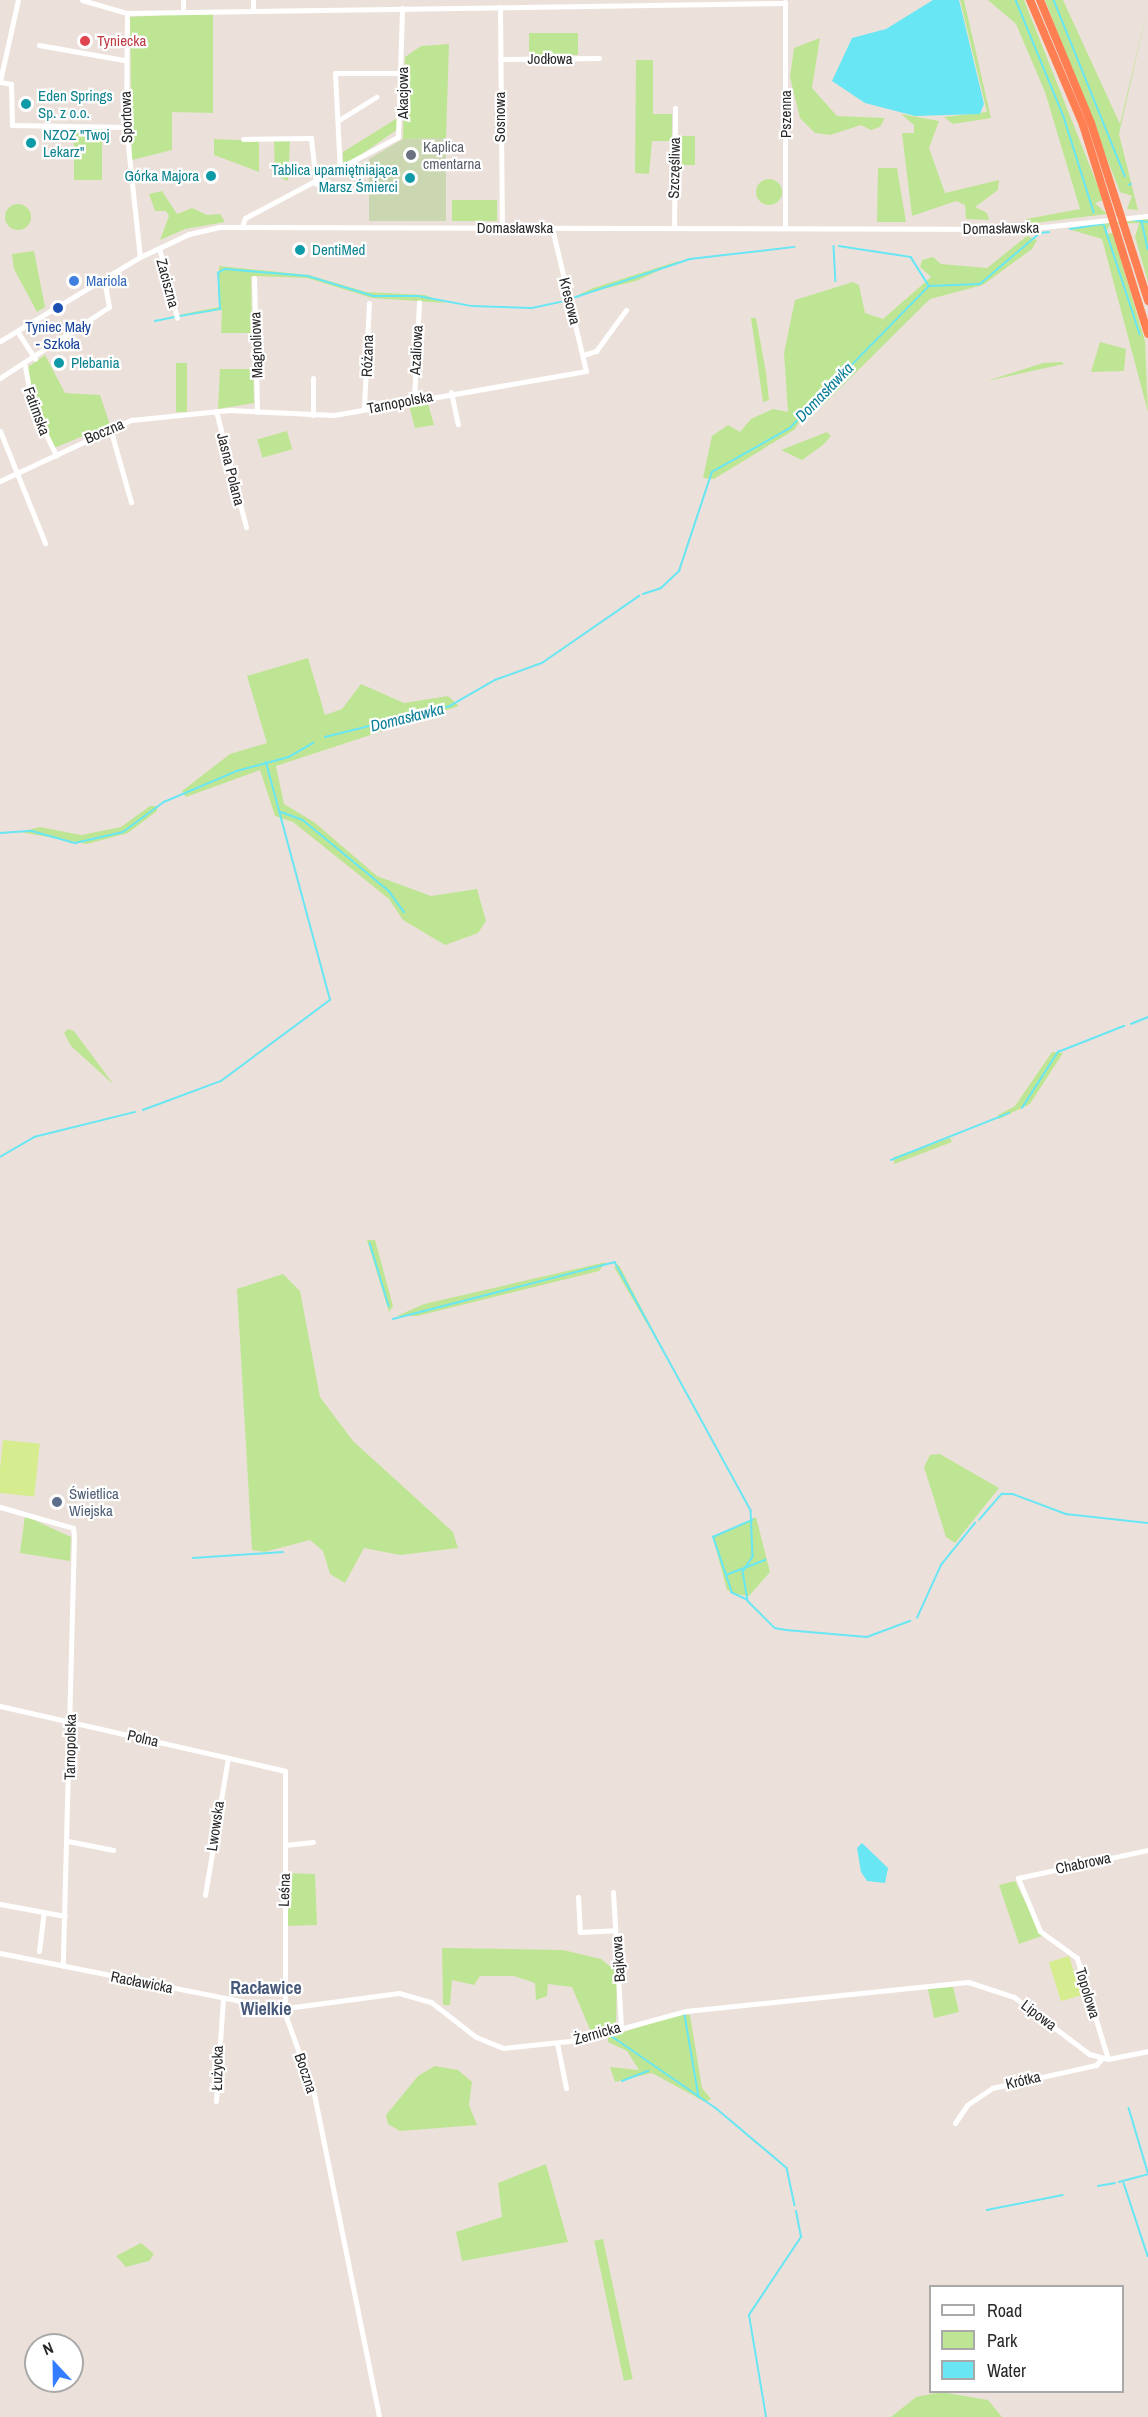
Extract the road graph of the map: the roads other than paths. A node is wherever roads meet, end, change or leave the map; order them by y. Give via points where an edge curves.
1 (18, 0) edge
2 (82, 0) edge
3 (183, 0) edge
4 (253, 0) edge
5 (307, 0) edge
6 (391, 0) edge
7 (541, 0) edge
8 (1030, 0) edge
9 (1040, 0) edge
10 (784, 2) edge
11 (500, 7) junction
12 (391, 8) junction
13 (402, 8) junction
14 (253, 9) junction
15 (307, 9) junction
16 (540, 9) junction
17 (183, 12) junction
18 (126, 13) junction
19 (39, 45) dead end
20 (599, 58) dead end
21 (500, 59) junction
22 (124, 60) junction
23 (403, 73) junction
24 (0, 82) edge
25 (376, 97) dead end
26 (675, 108) dead end
27 (339, 120) junction
28 (126, 127) junction
29 (243, 139) dead end
30 (340, 172) junction
31 (316, 184) junction
32 (1116, 207) junction
33 (1148, 216) edge
34 (242, 227) junction
35 (502, 228) junction
36 (552, 228) junction
37 (674, 228) junction
38 (786, 228) junction
39 (1123, 231) junction
40 (159, 248) junction
41 (140, 257) junction
42 (104, 278) junction
43 (254, 278) dead end
44 (1148, 301) edge
45 (418, 302) dead end
46 (369, 303) dead end
47 (626, 310) dead end
48 (177, 318) dead end
49 (17, 331) junction
50 (1148, 334) edge
51 (0, 341) edge
52 (583, 355) junction
53 (35, 359) junction
54 (25, 366) junction
55 (582, 372) joint
56 (0, 378) edge
57 (313, 378) dead end
58 (451, 392) junction
59 (414, 398) junction
60 (364, 408) junction
61 (216, 411) junction
62 (257, 412) junction
63 (313, 415) junction
64 (458, 424) dead end
65 (110, 428) junction
66 (0, 431) edge
67 (56, 455) junction
68 (19, 473) junction
69 (0, 481) edge
70 (131, 502) dead end
71 (246, 527) dead end
72 (45, 543) dead end
73 (0, 1507) edge
74 (0, 1706) edge
75 (71, 1722) junction
76 (228, 1758) junction
77 (285, 1771) joint
78 (68, 1840) junction
79 (313, 1842) dead end
80 (285, 1845) junction
81 (113, 1850) dead end
82 (1148, 1850) edge
83 (1018, 1878) joint
84 (613, 1892) dead end
85 (205, 1895) dead end
86 (578, 1897) dead end
87 (0, 1904) edge
88 (44, 1912) junction
89 (65, 1916) junction
90 (615, 1930) junction
91 (39, 1951) dead end
92 (0, 1953) edge
93 (63, 1966) junction
94 (924, 1984) joint
95 (223, 1998) junction
96 (285, 2009) junction
97 (621, 2026) junction
98 (557, 2043) junction
99 (1148, 2051) edge
100 (1105, 2059) junction
101 (566, 2088) dead end
102 (216, 2102) dead end
103 (955, 2123) dead end
104 (379, 2417) edge

1 - 24 street
2 - 18 street
3 - 17 street
4 - 14 street
5 - 15 street
6 - 12 street
7 - 16 street
8 - 32 highway
9 - 32 highway
10 - 16 street
10 - 38 street, Pszenna
11 - 13 street
11 - 16 street
11 - 21 street, Sosnowa
12 - 13 street
12 - 15 street
13 - 23 street, Akacjowa
14 - 15 street
14 - 17 street
17 - 18 street
18 - 22 street, Sportowa
19 - 22 street
20 - 21 street, Jodłowa
21 - 35 street, Sosnowa
22 - 28 street, Sportowa
23 - 27 street via 335,73
23 - 30 street, Akacjowa via 400,134
24 - 28 street via 11,84 12,125
25 - 27 street
26 - 37 street, Szczęśliwa
27 - 30 street
28 - 41 street, Sportowa
29 - 31 street via 311,138
30 - 31 street, Akacjowa
31 - 34 street, Akacjowa via 247,217
32 - 39 highway
33 - 38 street, Domasławska via 1058,226
34 - 35 street, Domasławska
34 - 40 street, Domasławska via 199,231
35 - 36 street, Domasławska
36 - 37 street, Domasławska
36 - 52 street, Kresowa
37 - 38 street, Domasławska
39 - 44 highway
39 - 50 highway
40 - 41 street, Domasławska
40 - 48 street, Zaciszna
41 - 42 street, Domasławska
42 - 49 street, Domasławska
42 - 53 street via 109,307
43 - 62 street, Magnoliowa
45 - 59 street, Azaliowa
46 - 60 street, Różana
47 - 52 street via 596,351
49 - 51 street, Domasławska
49 - 53 street
52 - 55 street, Kresowa via 586,371
53 - 54 street
54 - 56 street
54 - 67 street, Fatimska via 32,406
55 - 58 street, Tarnopolska
57 - 63 street
58 - 59 street, Tarnopolska
58 - 64 street
59 - 60 street, Tarnopolska
60 - 63 street, Tarnopolska
61 - 62 street, Tarnopolska
61 - 65 street, Boczna via 131,420
61 - 71 street, Jasna Polana
62 - 63 street, Tarnopolska
65 - 67 street, Boczna
65 - 70 street
66 - 68 street
67 - 68 street, Boczna
68 - 69 street, Boczna
68 - 72 street
73 - 75 street, Tarnopolska via 73,1528
74 - 75 street, Polna
75 - 76 street, Polna
75 - 78 street, Tarnopolska
76 - 77 street, Polna
76 - 85 street, Lwowska
77 - 80 street, Leśna
78 - 81 street
78 - 89 street, Tarnopolska
79 - 80 street
80 - 96 street, Leśna
82 - 83 street, Chabrowa
83 - 100 street, Topolowa via 1040,1931 1077,1958
84 - 90 street, Bajkowa
86 - 90 street via 580,1932
87 - 88 street
88 - 89 street
88 - 91 street
89 - 93 street, Tarnopolska
90 - 97 street, Bajkowa
92 - 93 street, Racławicka
93 - 95 street, Racławicka
94 - 97 street, Żernicka via 686,2011
94 - 100 street, Lipowa via 968,1982 1005,1993
95 - 96 street, Racławicka
95 - 102 street, Łużycka
96 - 98 street, Żernicka via 399,1993 437,2006 491,2045
96 - 104 street, Boczna via 323,2138
97 - 98 street, Żernicka
98 - 101 street
99 - 100 street
100 - 103 street, Krótka via 1096,2065 993,2088 967,2105

